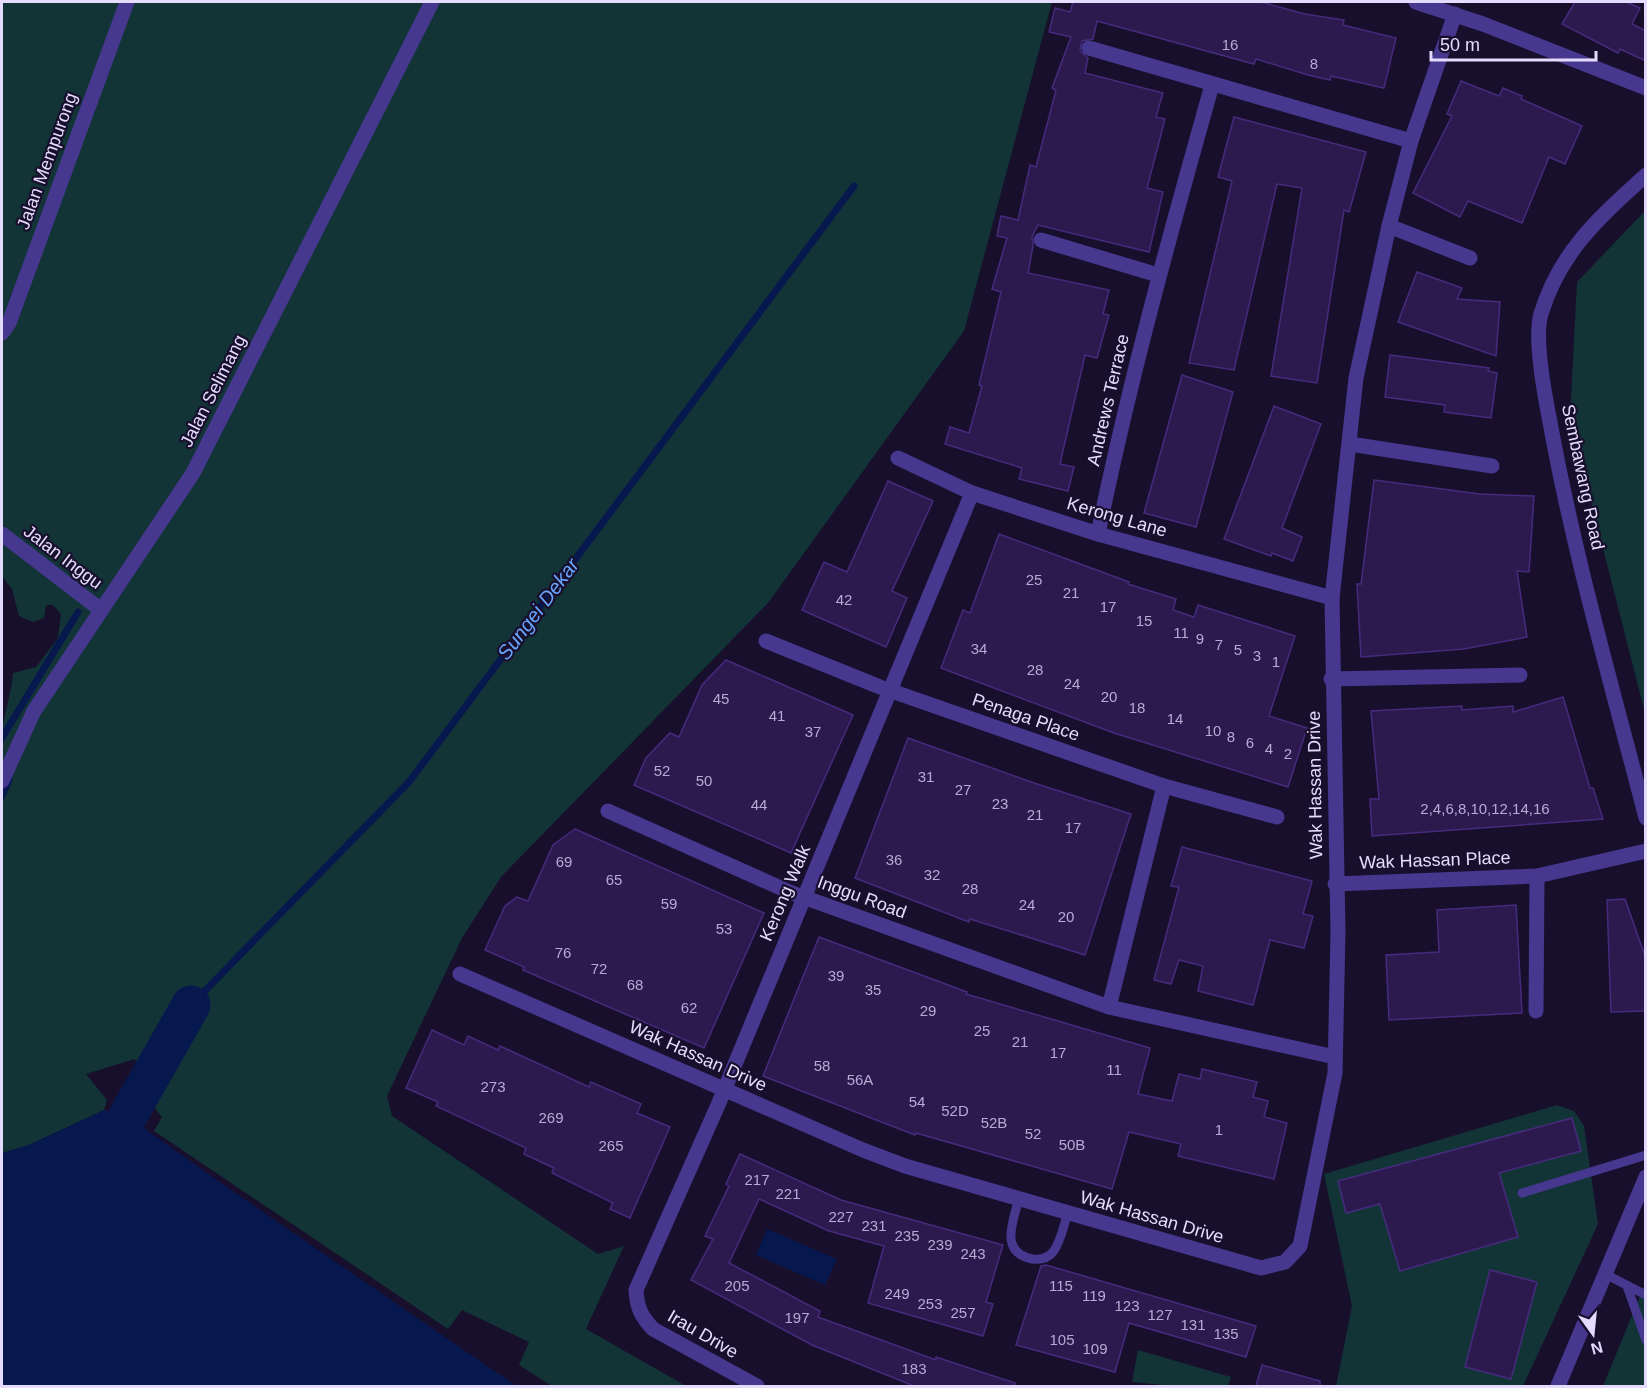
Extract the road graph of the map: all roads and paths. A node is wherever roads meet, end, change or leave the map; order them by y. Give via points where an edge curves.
1 (127, 2) edge
2 (432, 2) edge
3 (1416, 2) edge
4 (1455, 14) junction
5 (1089, 48) dead end
6 (1212, 85) junction
7 (1646, 88) edge
8 (1411, 141) junction
9 (1646, 175) edge
10 (1389, 226) junction
11 (1041, 240) dead end
12 (1470, 258) dead end
13 (1158, 275) junction
14 (2, 333) edge
15 (1350, 444) junction
16 (898, 458) dead end
17 (1492, 466) dead end
18 (972, 493) junction
19 (2, 534) edge
20 (1098, 534) junction
21 (1332, 598) junction
22 (101, 610) junction
23 (766, 641) dead end
24 (1520, 675) dead end
25 (1331, 679) junction
26 (890, 690) junction
27 (2, 781) edge
28 (1164, 786) junction
29 (608, 811) dead end
30 (1277, 817) dead end
31 (1646, 818) edge
32 (1646, 851) edge
33 (1537, 876) junction
34 (1335, 884) junction
35 (804, 897) junction
36 (460, 974) dead end
37 (1109, 1007) junction
38 (1536, 1011) dead end
39 (1335, 1057) junction
40 (725, 1088) junction
41 (1646, 1155) edge
42 (1646, 1177) edge
43 (1522, 1193) dead end
44 (1019, 1198) junction
45 (1068, 1212) junction
46 (1605, 1274) junction
47 (1627, 1286) junction
48 (1646, 1295) edge
49 (637, 1307) joint
50 (1646, 1340) edge
51 (757, 1386) edge
52 (1558, 1386) edge

1 - 14 street, Jalan Mempurong via 9,323
2 - 22 street, Jalan Selimang via 194,473
3 - 4 street
4 - 7 street
4 - 8 street, Wak Hassan Drive
5 - 6 street
6 - 8 street
6 - 13 street, Andrews Terrace
8 - 10 street, Wak Hassan Drive
9 - 31 street, Sembawang Road via 1588,228 1561,267 1540,316 1542,378 1561,481
10 - 12 street
10 - 15 street, Wak Hassan Drive via 1356,378
11 - 13 street
13 - 20 street, Andrews Terrace
15 - 17 street
15 - 21 street, Wak Hassan Drive
16 - 18 street, Kerong Lane
18 - 20 street, Kerong Lane
18 - 26 street, Kerong Walk
19 - 22 street, Jalan Inggu
20 - 21 street, Kerong Lane
21 - 25 street, Wak Hassan Drive
22 - 27 street, Jalan Selimang via 34,711
23 - 26 street, Penaga Place
24 - 25 street
25 - 34 street, Wak Hassan Drive via 1337,768
26 - 28 street, Penaga Place
26 - 35 street, Kerong Walk
28 - 30 street, Penaga Place
28 - 37 street
29 - 35 street, Inggu Road
32 - 33 street, Wak Hassan Place
33 - 34 street, Wak Hassan Place
33 - 38 street, Wak Hassan Place
34 - 39 street, Wak Hassan Drive
35 - 37 street, Inggu Road
35 - 40 street, Kerong Walk
36 - 40 street, Wak Hassan Drive
37 - 39 street, Inggu Road
39 - 45 street, Wak Hassan Drive via 1300,1246 1285,1262 1261,1268
40 - 44 street, Wak Hassan Drive via 905,1166
40 - 49 street, Kerong Walk via 642,1274 636,1290
41 - 43 lane
42 - 46 street
44 - 45 street, Wak Hassan Drive
44 - 45 lane via 1010,1240 1014,1250 1026,1257 1041,1259 1055,1250
46 - 47 lane
46 - 52 street
47 - 48 lane
47 - 50 lane
49 - 51 street, Irau Drive via 653,1329

